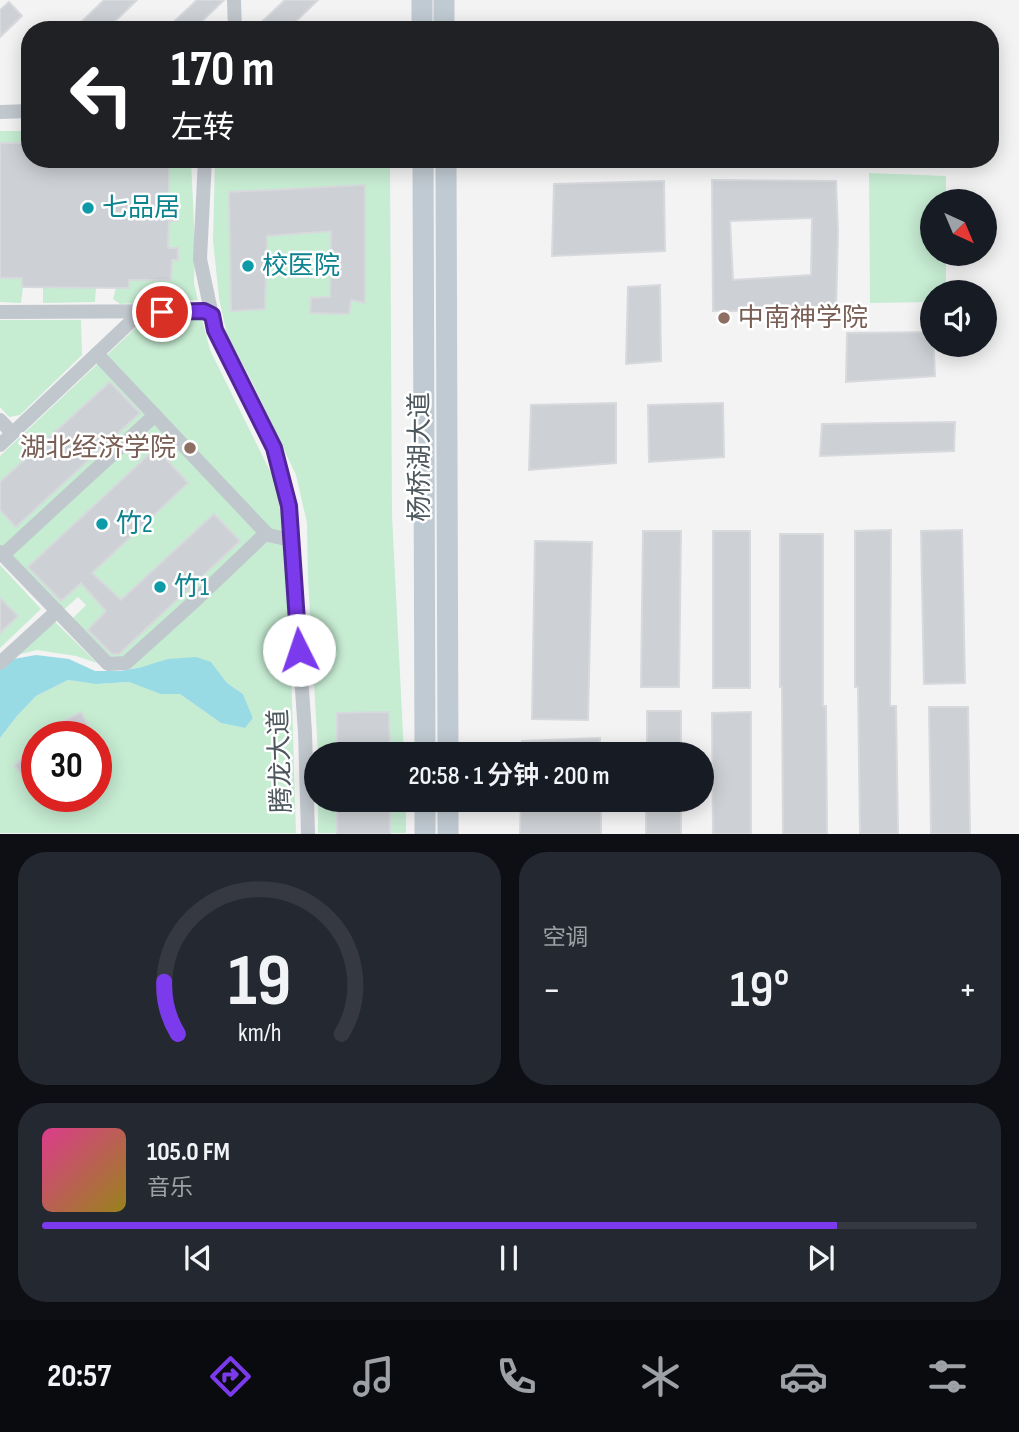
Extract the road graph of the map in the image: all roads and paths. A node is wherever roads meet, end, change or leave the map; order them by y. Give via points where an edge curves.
1 (234, 0) edge
2 (422, 0) edge
3 (444, 0) edge
4 (235, 21) edge
5 (422, 21) edge
6 (444, 21) edge
7 (21, 111) edge
8 (0, 112) edge
9 (205, 168) edge
10 (423, 168) edge
11 (446, 168) edge
12 (0, 312) edge
13 (141, 312) junction
14 (212, 315) junction
15 (97, 354) junction
16 (155, 415) junction
17 (0, 420) edge
18 (12, 433) junction
19 (0, 445) edge
20 (266, 533) junction
21 (291, 540) junction
22 (1, 554) edge
23 (57, 611) junction
24 (0, 663) edge
25 (425, 742) edge
26 (448, 742) edge
27 (425, 812) edge
28 (448, 812) edge
29 (308, 834) edge
30 (425, 834) edge
31 (448, 834) edge

1 - 4 street
2 - 5 main road
3 - 6 main road
7 - 8 street
9 - 14 street, 腾龙大道 via 200,259
10 - 25 main road, 杨桥湖大道
11 - 26 main road, 杨桥湖大道
12 - 13 street
13 - 14 street via 204,311
13 - 15 street
14 - 21 street, 腾龙大道 via 215,330 274,448 289,506
15 - 16 street
15 - 18 street
16 - 20 street
16 - 22 street
17 - 18 street
18 - 19 street
20 - 21 street
20 - 23 street via 127,663 108,664
21 - 29 street, 腾龙大道
22 - 23 street
23 - 24 street
27 - 30 main road
28 - 31 main road

